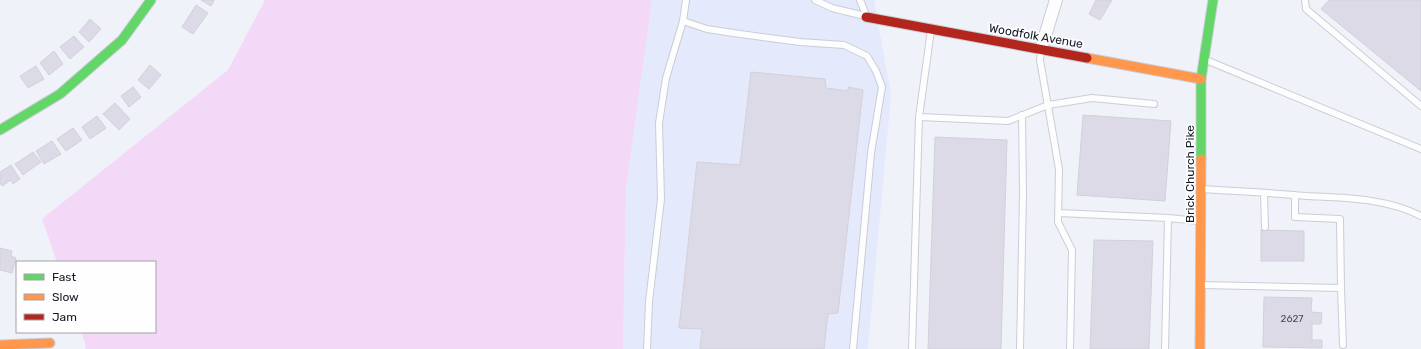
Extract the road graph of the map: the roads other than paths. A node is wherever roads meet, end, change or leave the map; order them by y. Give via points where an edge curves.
1 (151, 0) edge
2 (686, 0) edge
3 (815, 0) edge
4 (860, 0) edge
5 (1056, 0) edge
6 (1213, 0) edge
7 (1305, 0) edge
8 (866, 17) junction
9 (683, 21) junction
10 (931, 30) junction
11 (1041, 49) junction
12 (1203, 58) junction
13 (1201, 79) junction
14 (1048, 104) junction
15 (1154, 104) dead end
16 (1421, 106) edge
17 (1022, 115) junction
18 (919, 117) junction
19 (2, 125) edge
20 (1421, 150) edge
21 (1202, 189) junction
22 (1264, 193) junction
23 (1296, 195) junction
24 (1059, 212) junction
25 (1421, 216) edge
26 (1168, 218) junction
27 (1202, 221) junction
28 (1265, 227) dead end
29 (1201, 285) junction
30 (1341, 288) junction
31 (50, 343) dead end
32 (0, 345) edge
33 (1343, 345) dead end
34 (647, 349) edge
35 (853, 349) edge
36 (912, 349) edge
37 (1020, 349) edge
38 (1070, 349) edge
39 (1166, 349) edge
40 (1200, 349) edge

1 - 19 street via 122,40 60,94
2 - 9 lane
3 - 8 lane via 832,8
4 - 8 lane
5 - 11 street
6 - 12 street, Brick Church Pike
7 - 16 lane via 1306,9
8 - 10 street, Woodfolk Avenue
9 - 34 lane via 666,78 660,123 660,199 649,302
9 - 35 lane via 707,29 740,34 844,45 867,56 876,71 882,87 871,153
10 - 11 street, Woodfolk Avenue
10 - 18 lane
11 - 13 street, Woodfolk Avenue
11 - 14 lane via 1040,60
12 - 13 street, Brick Church Pike
12 - 20 lane
13 - 21 street, Brick Church Pike
14 - 15 lane via 1092,98
14 - 17 lane
14 - 24 lane via 1059,169
17 - 18 lane via 1008,121
17 - 37 lane
18 - 36 lane
21 - 22 lane
21 - 27 street, Brick Church Pike
22 - 23 lane
22 - 28 lane
23 - 25 lane via 1386,203 1408,209
23 - 30 lane via 1295,217 1340,219
24 - 26 lane
24 - 38 lane via 1058,222 1072,250
26 - 27 lane
26 - 39 lane
27 - 29 street, Brick Church Pike
29 - 30 lane
29 - 40 street, Brick Church Pike
30 - 33 lane
31 - 32 street

